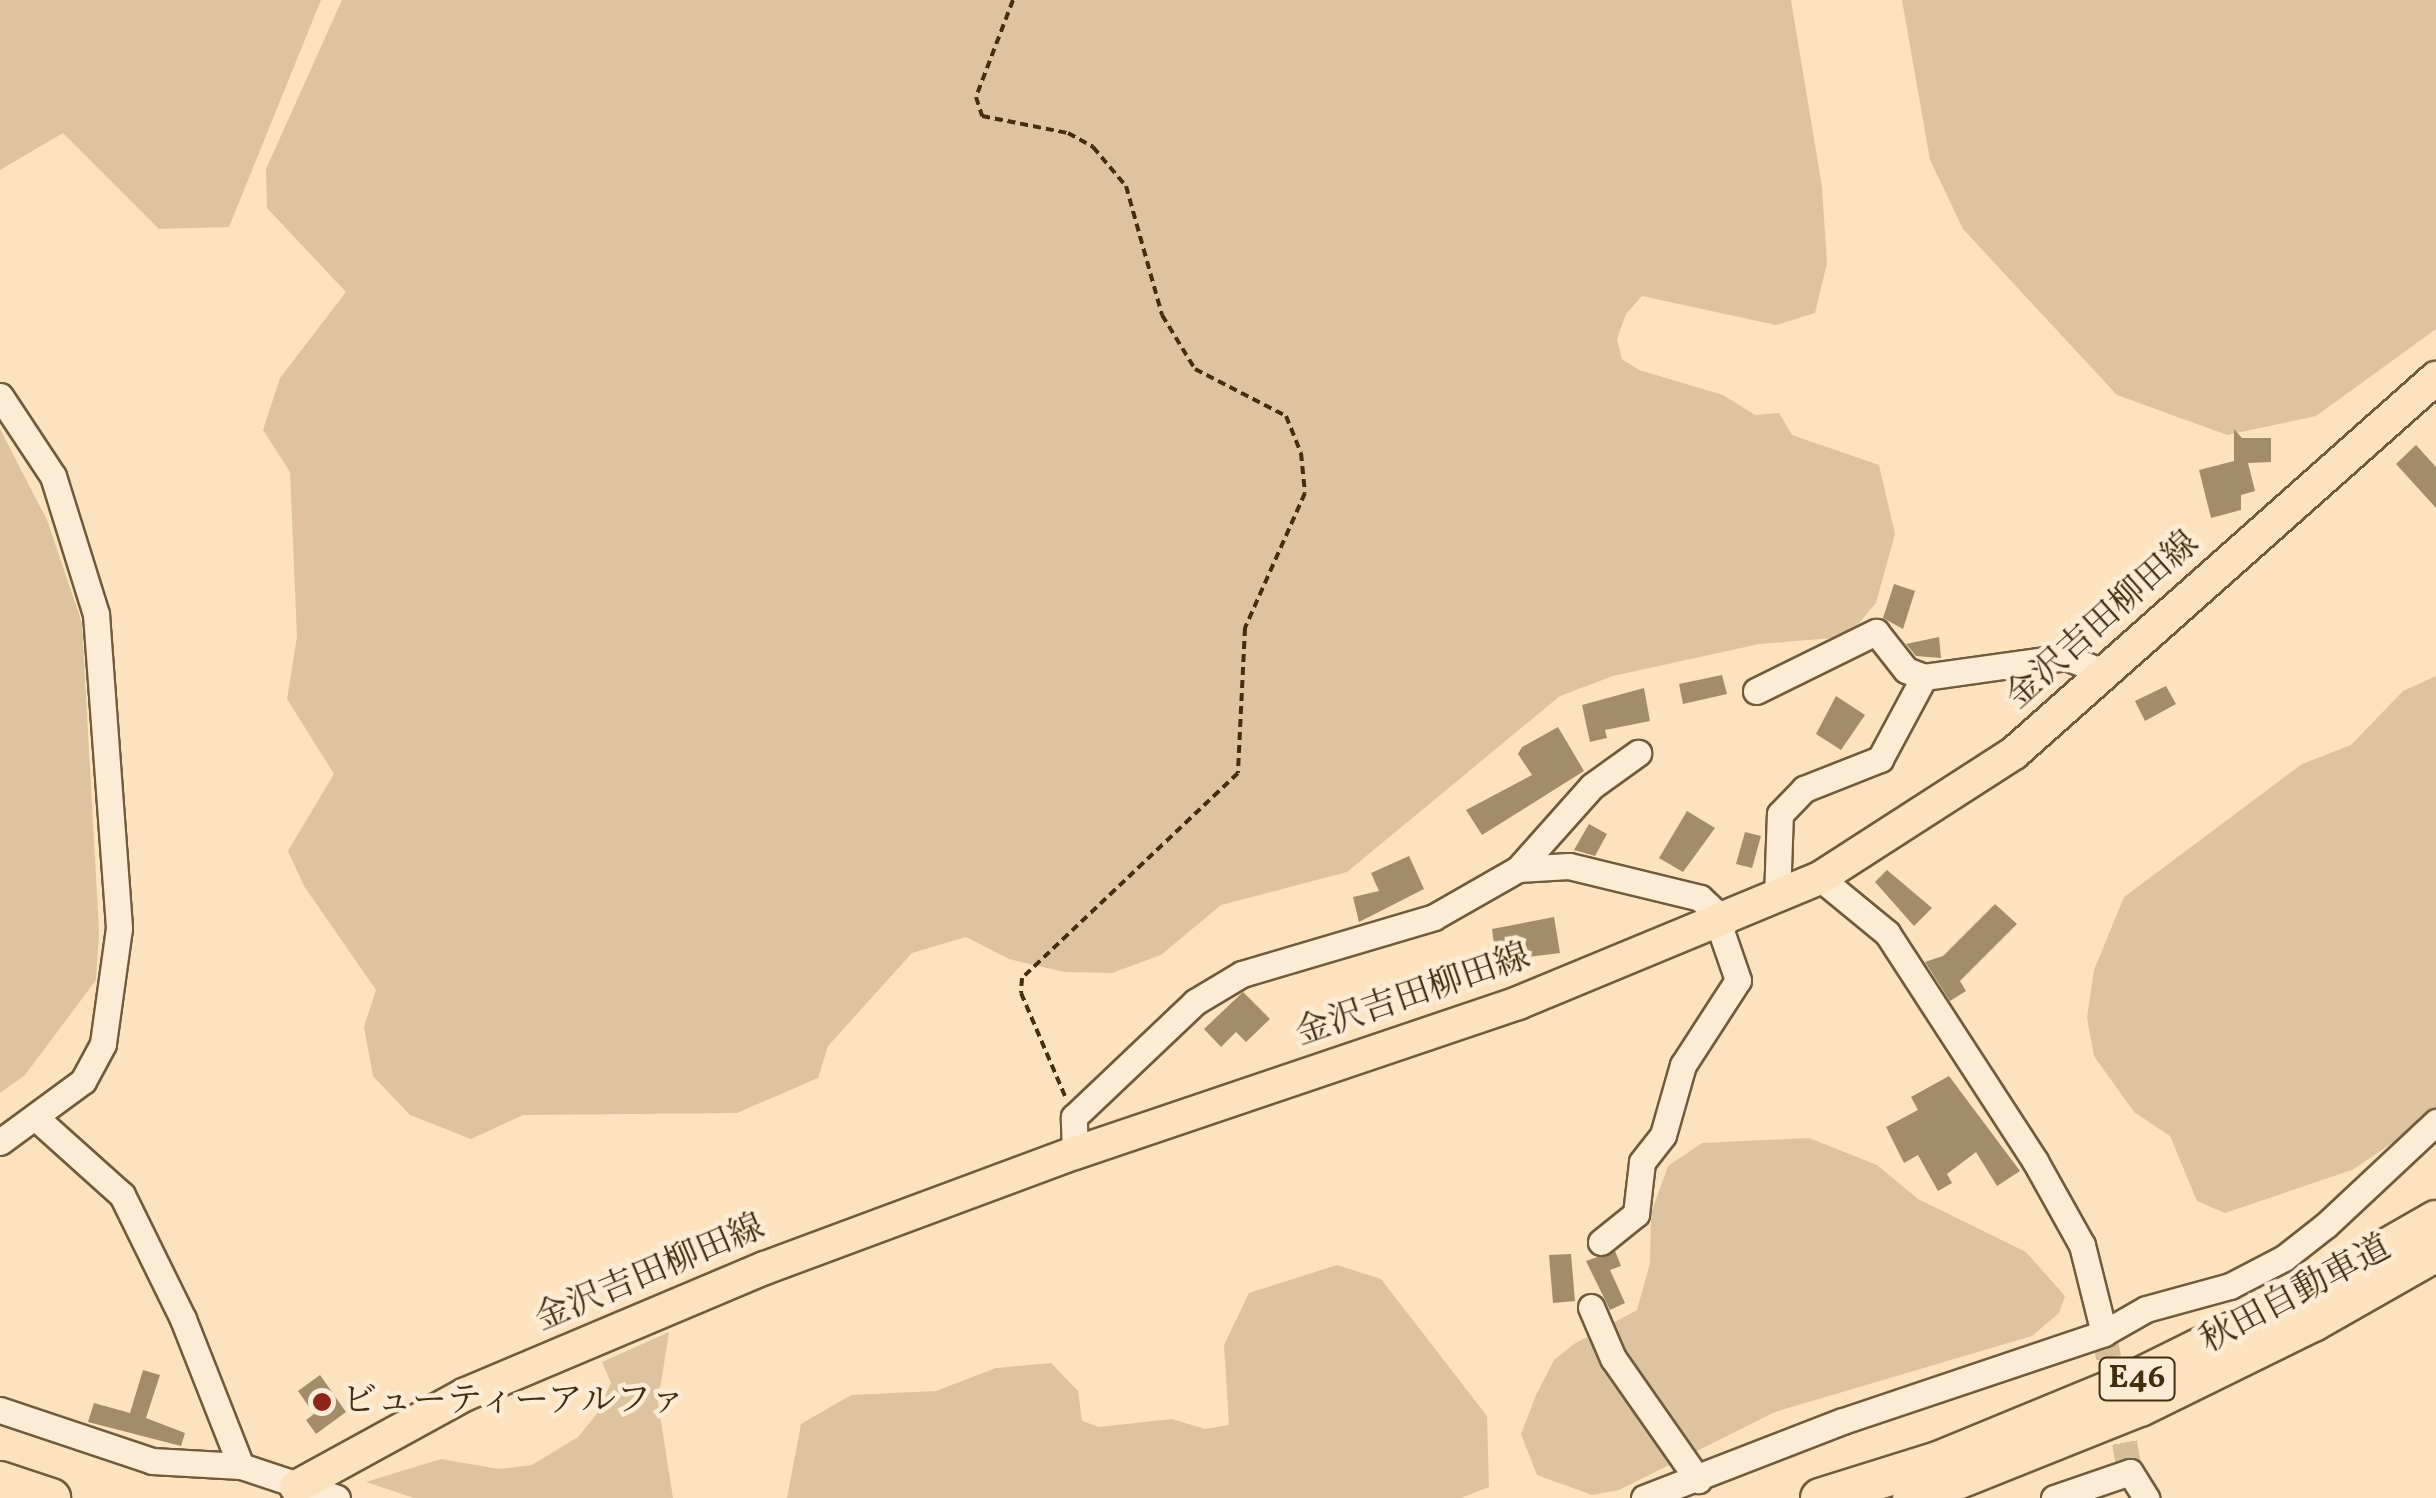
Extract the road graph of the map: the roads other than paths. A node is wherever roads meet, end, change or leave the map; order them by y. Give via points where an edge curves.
1 (2436, 378) edge
2 (0, 396) edge
3 (2104, 673) junction
4 (1924, 678) junction
5 (1756, 691) dead end
6 (1638, 753) dead end
7 (1518, 870) junction
8 (1820, 878) junction
9 (1777, 898) junction
10 (1722, 923) junction
11 (35, 1117) junction
12 (2436, 1122) edge
13 (0, 1142) edge
14 (1075, 1153) junction
15 (2436, 1220) edge
16 (1601, 1242) dead end
17 (2436, 1252) edge
18 (1590, 1307) dead end
19 (2104, 1334) junction
20 (0, 1410) edge
21 (242, 1466) junction
22 (1698, 1480) junction
23 (0, 1481) edge
24 (296, 1488) junction
25 (51, 1498) edge
26 (337, 1498) edge
27 (1644, 1498) edge
28 (1820, 1498) edge
29 (1912, 1498) edge
30 (2054, 1498) edge
31 (2146, 1498) edge

1 - 3 main road, 金沢吉田柳田線
2 - 11 street via 53,476 96,614 120,928 103,1044 84,1081
3 - 4 street via 2066,658
3 - 8 main road, 金沢吉田柳田線 via 2014,754
4 - 5 street via 1906,670 1876,632
4 - 9 street via 1880,759 1804,789 1780,814
6 - 7 street via 1592,786
7 - 10 street via 1569,866 1700,898
7 - 14 street via 1434,917 1242,974 1195,1002 1074,1117
8 - 9 main road, 金沢吉田柳田線
8 - 19 street via 1887,933 2035,1161 2082,1245
9 - 10 main road, 金沢吉田柳田線
10 - 14 main road, 金沢吉田柳田線 via 1518,1004
10 - 16 street via 1738,980 1683,1065 1663,1135 1642,1162 1636,1214
11 - 13 street
11 - 21 street via 122,1194 184,1319
12 - 19 street via 2284,1258 2230,1286 2146,1310
14 - 24 main road, 金沢吉田柳田線 via 765,1268 466,1394
15 - 28 highway, 秋田自動車道 / E46 via 2298,1299 2130,1382 1938,1461
17 - 29 highway, 秋田自動車道 / E46 via 2140,1408
18 - 22 street via 1613,1358
19 - 22 street via 1843,1421
20 - 21 street via 152,1460
21 - 24 street
22 - 27 street
23 - 25 highway
24 - 26 street
30 - 31 street via 2130,1472

